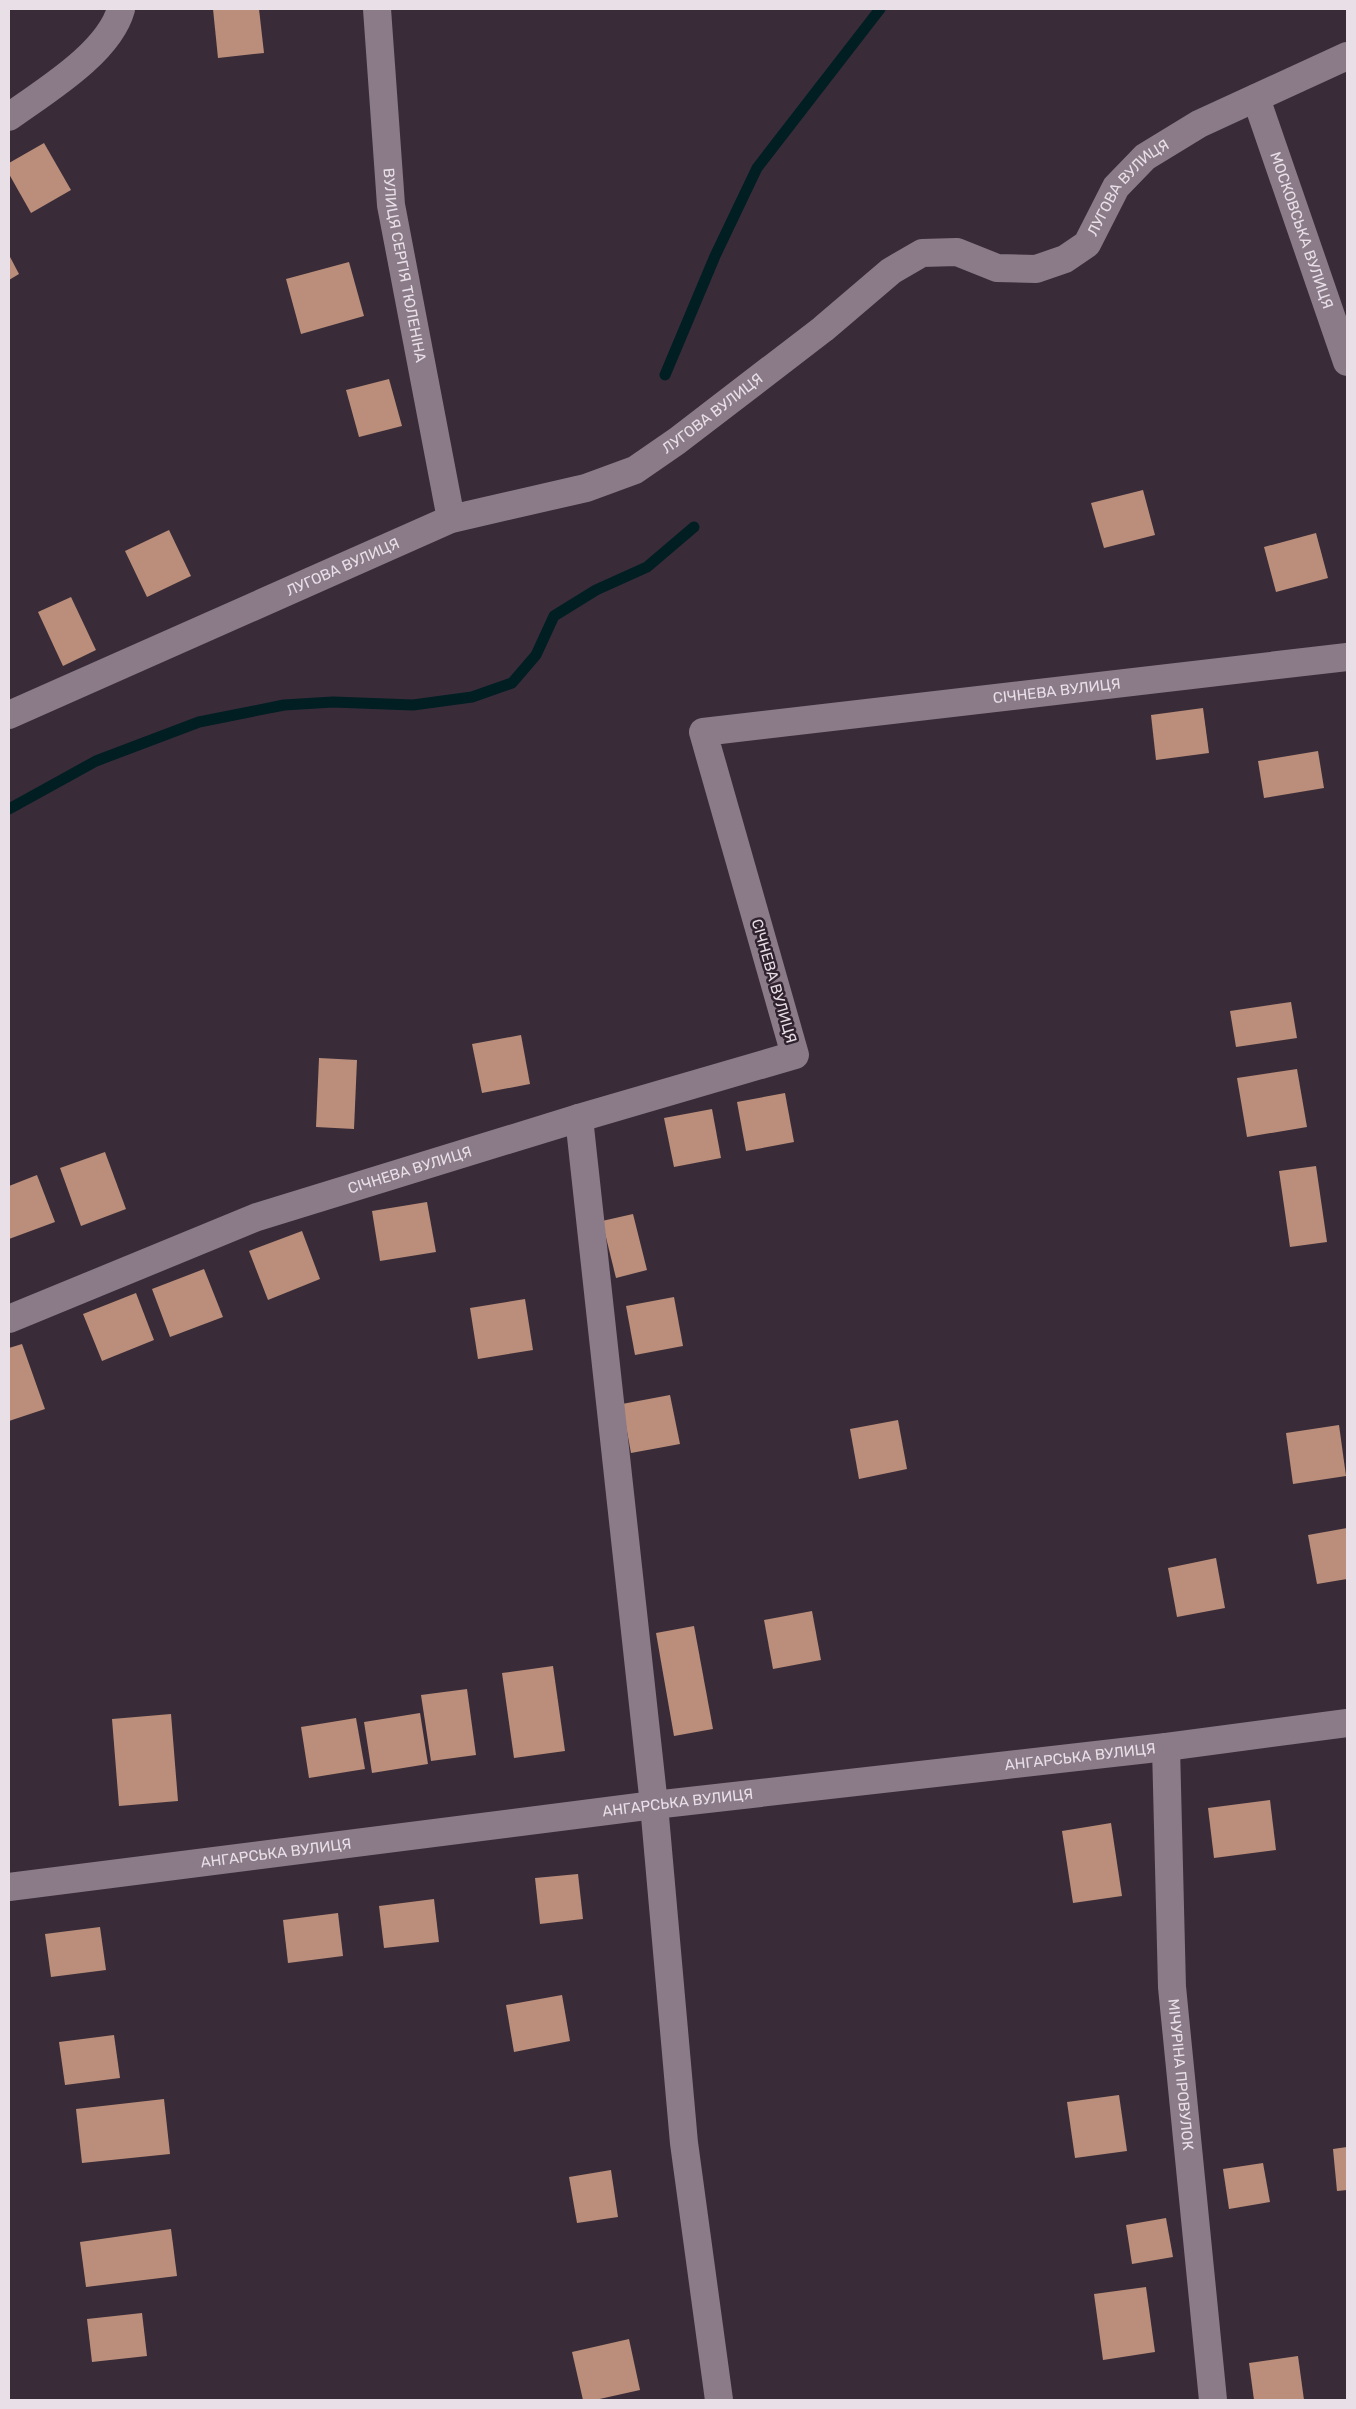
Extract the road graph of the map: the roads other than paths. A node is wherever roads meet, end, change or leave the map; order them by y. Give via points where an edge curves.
1 (121, 9) edge
2 (377, 9) edge
3 (1347, 56) edge
4 (1256, 98) junction
5 (9, 117) edge
6 (1347, 362) edge
7 (451, 519) junction
8 (1347, 657) edge
9 (9, 715) edge
10 (579, 1118) junction
11 (9, 1318) edge
12 (1347, 1724) edge
13 (1166, 1747) junction
14 (654, 1805) junction
15 (9, 1887) edge
16 (719, 2400) edge
17 (1213, 2400) edge

1 - 5 street via 117,22 84,62
2 - 7 street, ВУЛИЦЯ СЕРГІЯ ТЮЛЕНІНА via 391,204
3 - 4 street, ЛУГОВА ВУЛИЦЯ
4 - 6 street, МОСКОВСЬКА ВУЛИЦЯ
4 - 7 street, ЛУГОВА ВУЛИЦЯ via 1198,124 1145,157 1116,187 1087,244 1066,260 1036,269 997,268 957,252 922,253 891,271 678,441 635,470 586,488
7 - 9 street, ЛУГОВА ВУЛИЦЯ
8 - 10 street, СІЧНЕВА ВУЛИЦЯ via 703,732 795,1055
10 - 11 street, СІЧНЕВА ВУЛИЦЯ via 257,1217
10 - 14 street
12 - 13 street, АНГАРСЬКА ВУЛИЦЯ
13 - 14 street, АНГАРСЬКА ВУЛИЦЯ
13 - 17 street, МІЧУРІНА ПРОВУЛОК via 1172,1987
14 - 15 street, АНГАРСЬКА ВУЛИЦЯ
14 - 16 street via 684,2143

